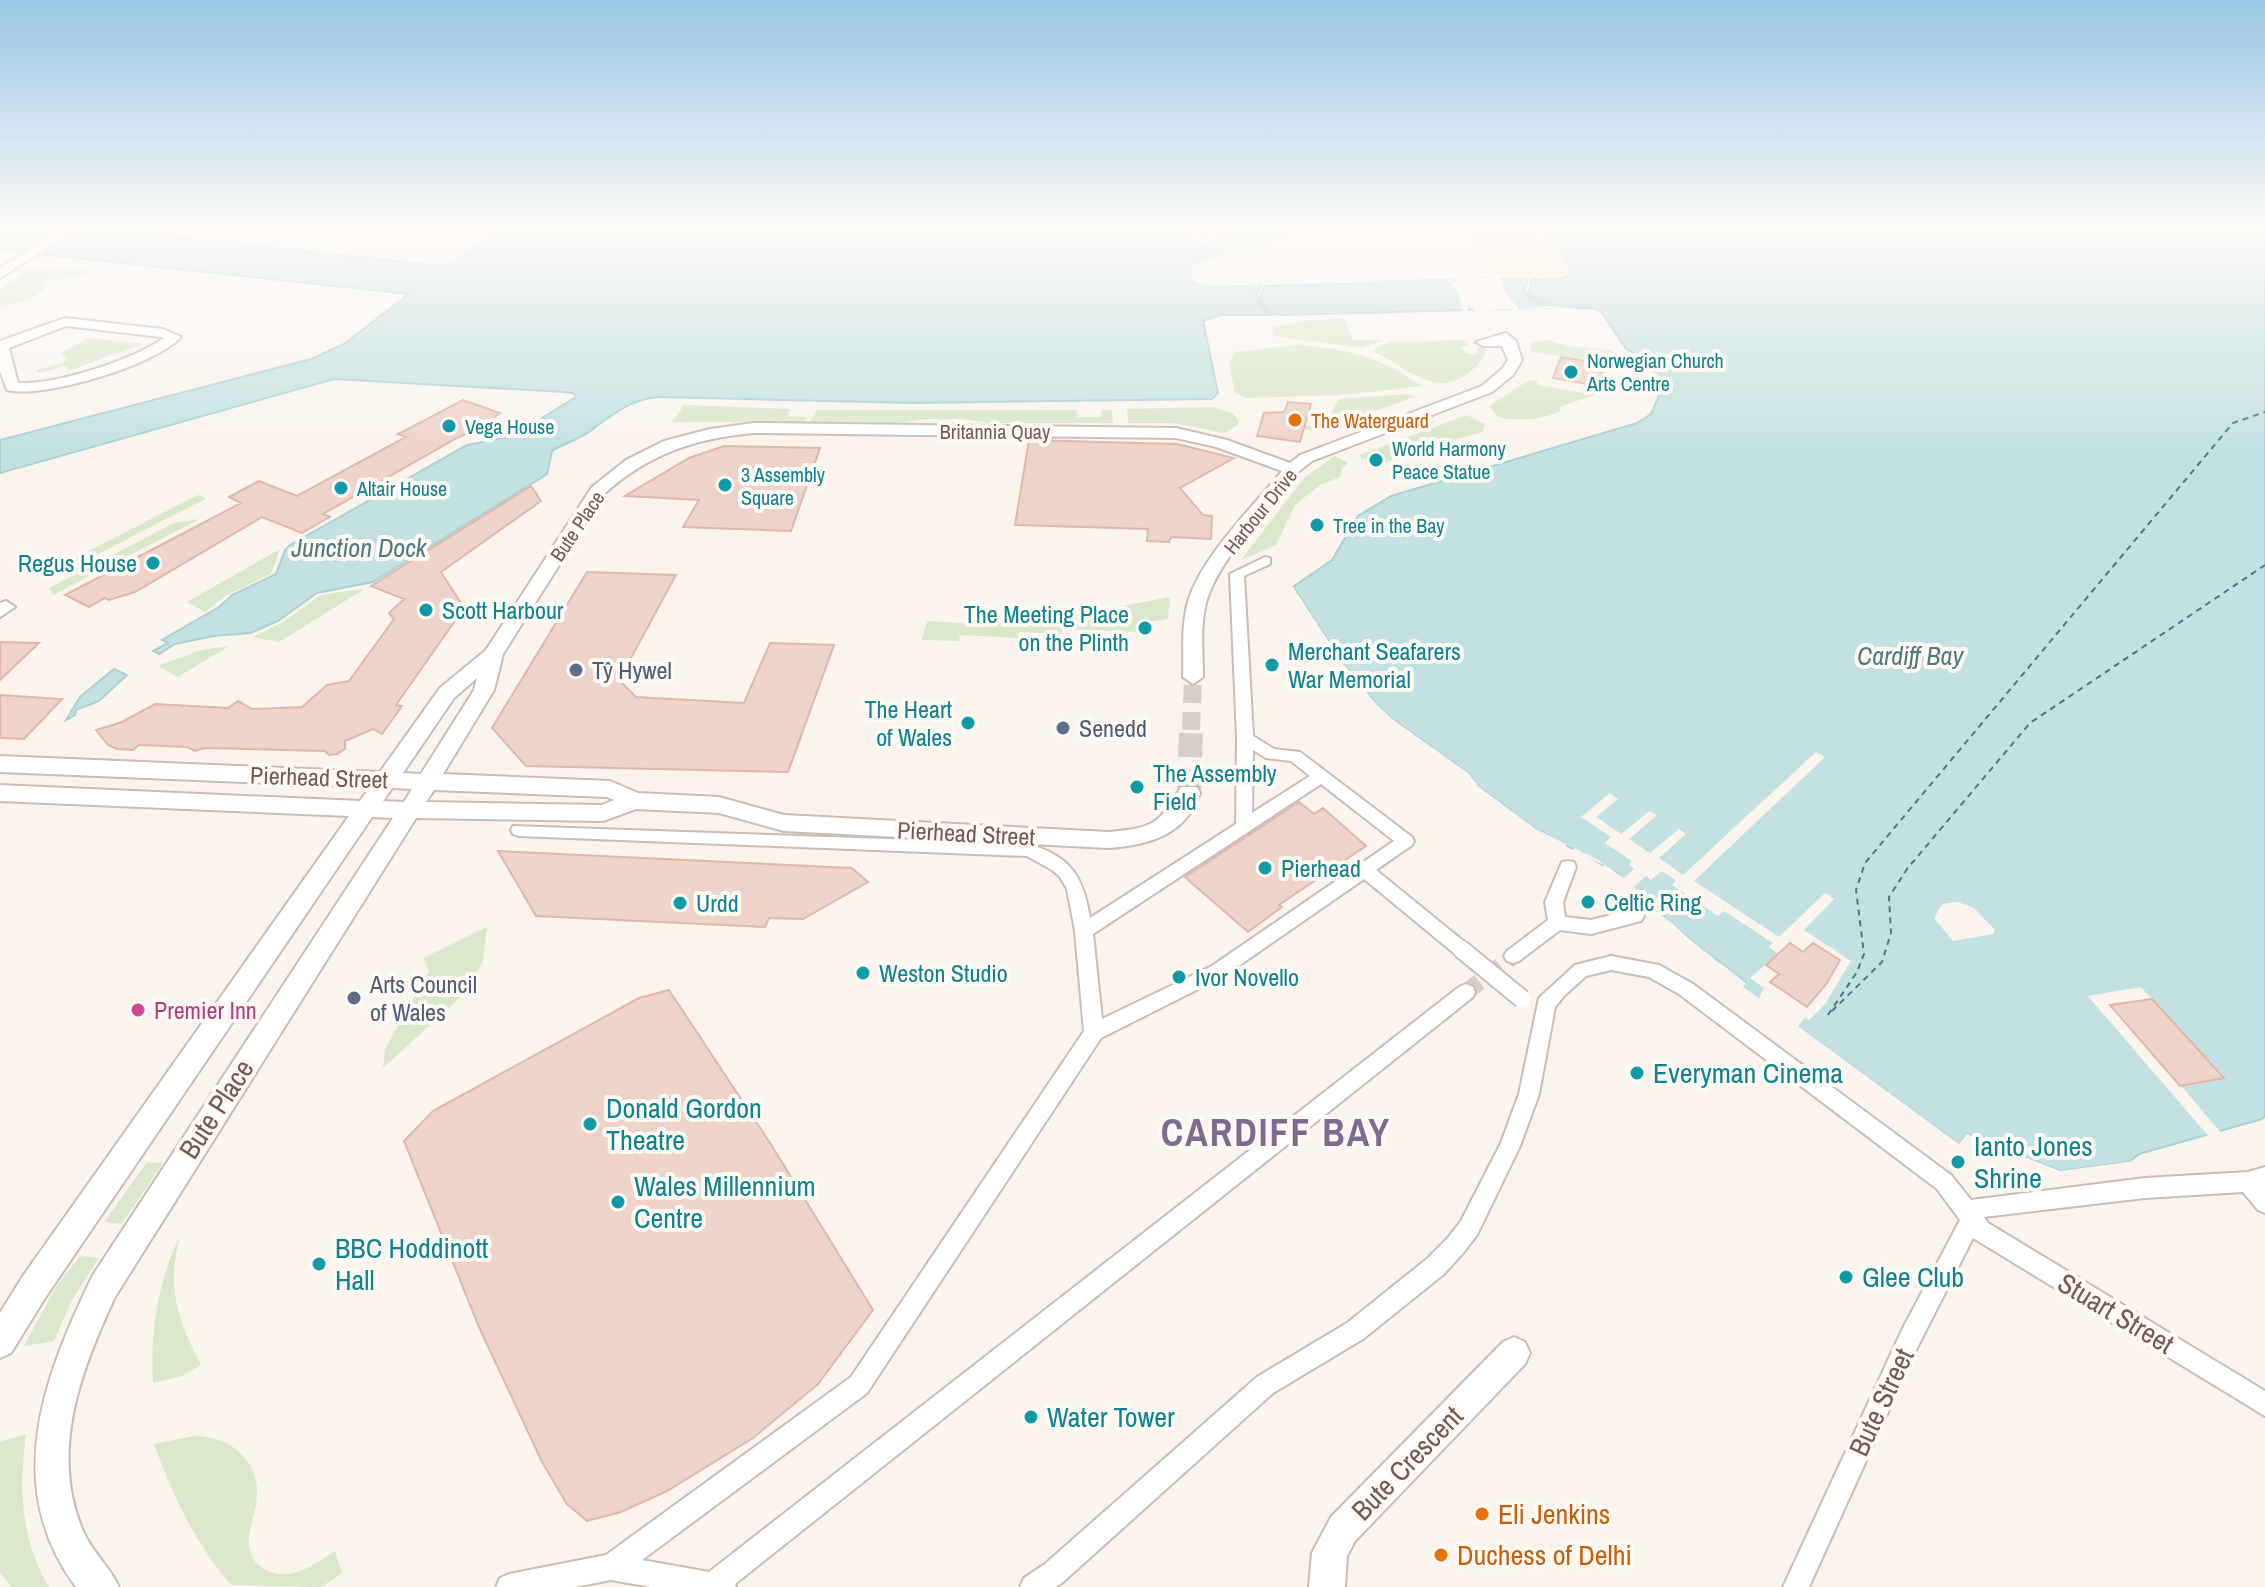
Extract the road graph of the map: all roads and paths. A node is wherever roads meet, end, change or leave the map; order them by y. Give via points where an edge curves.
1 (1483, 342) dead end
2 (3, 373) edge
3 (694, 437) joint
4 (1292, 469) junction
5 (1265, 561) dead end
6 (493, 654) junction
7 (1193, 677) tunnel mouth
8 (1245, 738) junction
9 (0, 764) edge
10 (1322, 776) junction
11 (386, 778) junction
12 (427, 781) junction
13 (0, 793) edge
14 (1189, 793) tunnel mouth
15 (635, 801) junction
16 (365, 809) junction
17 (410, 810) junction
18 (1244, 827) junction
19 (519, 830) dead end
20 (1568, 867) dead end
21 (1364, 870) junction
22 (1635, 916) dead end
23 (1557, 923) junction
24 (1084, 931) junction
25 (1513, 956) tunnel mouth
26 (1466, 992) tunnel mouth
27 (1543, 1017) junction
28 (1094, 1032) junction
29 (2257, 1180) edge
30 (2265, 1203) edge
31 (1970, 1218) junction
32 (0, 1342) edge
33 (1514, 1353) dead end
34 (2265, 1404) edge
35 (611, 1567) junction
36 (719, 1586) edge
37 (101, 1587) edge
38 (509, 1587) edge
39 (1033, 1587) edge
40 (1327, 1587) edge
41 (1796, 1587) edge

1 - 4 street, Harbour Drive via 1508,339 1515,360 1487,389 1330,448
2 - 2 street via 3,345 65,322 174,337 153,350 37,389 12,387
3 - 4 street, Britannia Quay via 754,428 1176,433
3 - 6 street, Bute Place via 655,450 617,472 598,491
4 - 7 street, Harbour Drive via 1200,592
5 - 8 street via 1237,574
6 - 11 street, Bute Place via 447,693
6 - 12 street, Bute Place via 484,690
8 - 10 street via 1271,754 1295,756
8 - 18 street
9 - 11 street, Pierhead Street
10 - 18 street
10 - 21 street via 1406,841
11 - 12 street, Pierhead Street
11 - 16 street, Bute Place
12 - 15 street, Pierhead Street via 610,789
12 - 17 street, Bute Place
13 - 16 street, Pierhead Street
14 - 15 street, Pierhead Street via 1173,820 1133,839 1109,840 784,823 719,805
15 - 17 street, Pierhead Street via 603,813
16 - 17 street, Pierhead Street
16 - 32 street, Bute Place
17 - 37 street, Bute Place via 104,1286 64,1374 51,1426 50,1484 85,1574
18 - 24 street
19 - 24 street via 1029,850 1059,863 1073,878
20 - 23 street via 1554,902
21 - 27 street, bridge
21 - 28 street via 1218,971
22 - 23 street via 1591,927
23 - 25 street
24 - 28 street
26 - 36 street
27 - 31 street, Stuart Street via 1546,1004 1581,970 1611,963 1653,970 1723,1014 1944,1182
27 - 39 street via 1529,1094 1510,1146 1455,1246 1355,1331 1265,1385
28 - 35 street via 859,1385
29 - 30 street
29 - 31 street via 1977,1208
31 - 34 street, Stuart Street via 1980,1230
31 - 41 street, Bute Street
33 - 40 street, Bute Crescent via 1343,1529 1330,1553
35 - 36 street
35 - 38 street

